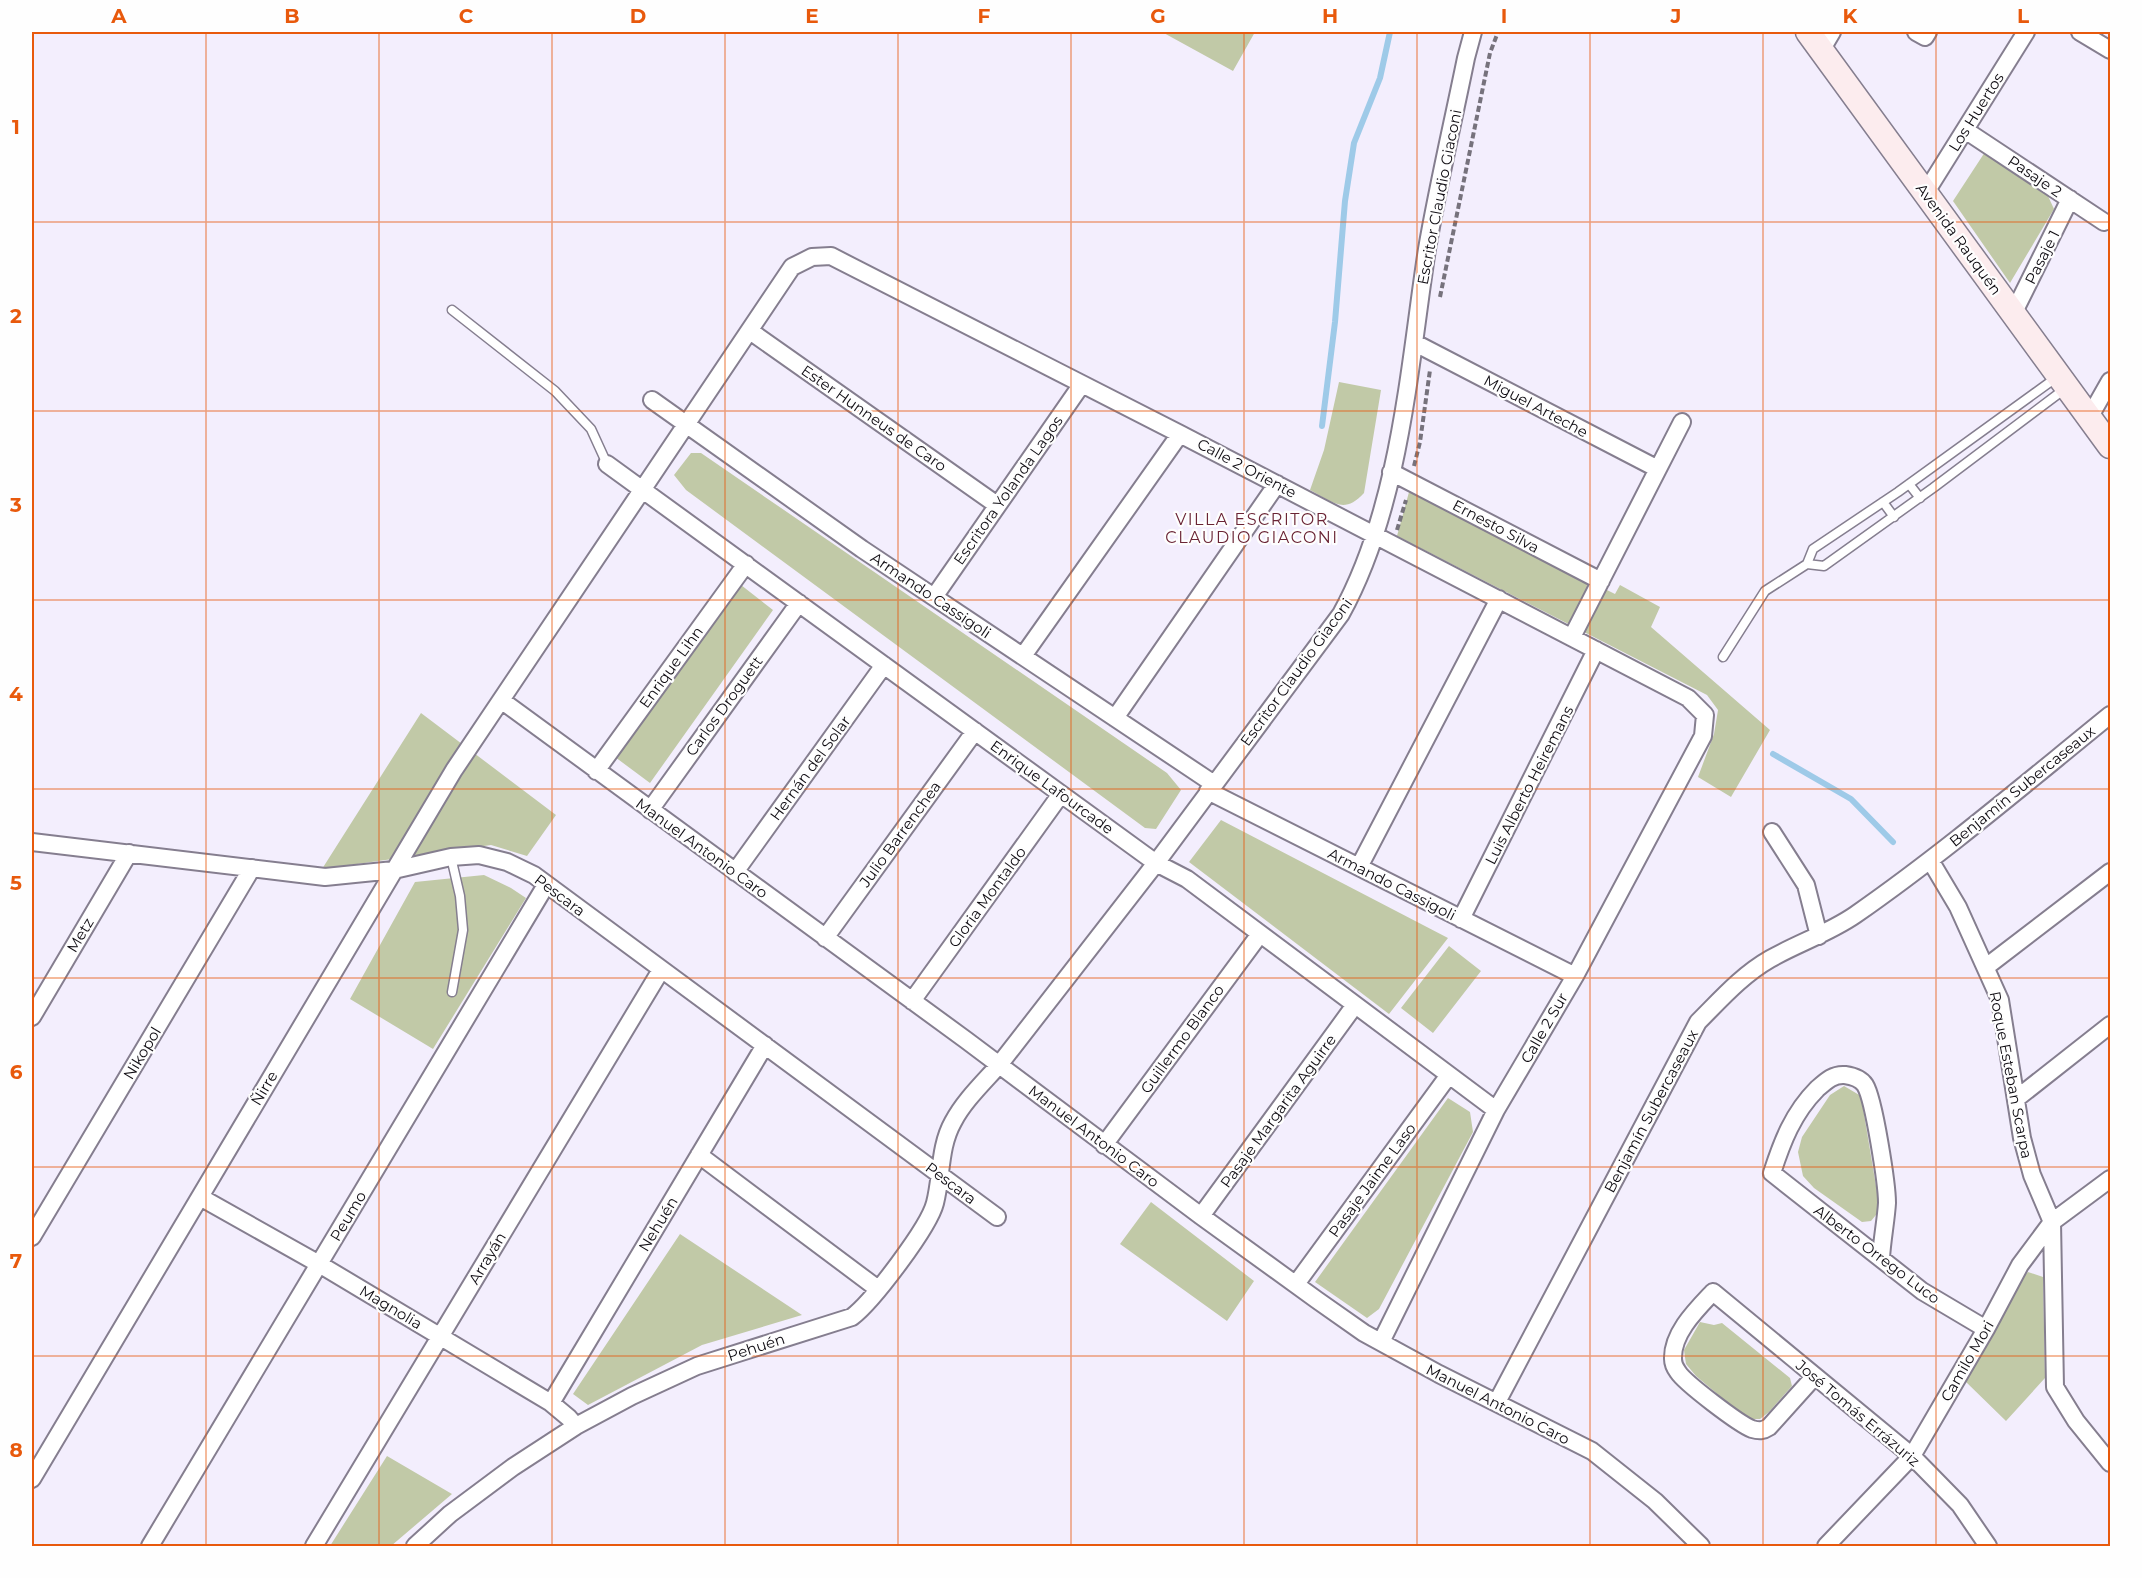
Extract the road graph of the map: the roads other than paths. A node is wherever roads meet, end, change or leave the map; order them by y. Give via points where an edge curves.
1 (1473, 32) edge
2 (1916, 32) edge
3 (1928, 32) edge
4 (2026, 32) edge
5 (2080, 32) edge
6 (1821, 37) edge
7 (2110, 50) edge
8 (1965, 130) junction
9 (1926, 192) junction
10 (2070, 200) junction
11 (2104, 222) dead end
12 (812, 257) joint
13 (452, 310) dead end
14 (2013, 314) junction
15 (750, 331) junction
16 (1414, 343) junction
17 (2110, 381) edge
18 (2062, 382) junction
19 (1082, 384) junction
20 (652, 400) dead end
21 (2088, 418) junction
22 (1682, 422) dead end
23 (687, 424) junction
24 (1180, 434) junction
25 (2110, 446) edge
26 (607, 464) joint
27 (1658, 469) junction
28 (1390, 471) junction
29 (1277, 484) junction
30 (1909, 484) junction
31 (643, 490) junction
32 (1920, 498) junction
33 (1883, 502) junction
34 (997, 506) junction
35 (1894, 517) junction
36 (1375, 535) junction
37 (746, 564) junction
38 (1807, 564) junction
39 (1601, 581) junction
40 (934, 597) junction
41 (1499, 599) junction
42 (799, 603) junction
43 (1572, 637) junction
44 (1596, 650) junction
45 (1023, 656) junction
46 (1723, 657) dead end
47 (884, 665) junction
48 (501, 700) junction
49 (1705, 715) joint
50 (2110, 715) edge
51 (1115, 718) junction
52 (975, 731) junction
53 (597, 771) junction
54 (1211, 788) junction
55 (1061, 794) junction
56 (650, 810) junction
57 (1772, 832) dead end
58 (32, 842) edge
59 (129, 853) junction
60 (451, 856) junction
61 (1930, 860) junction
62 (1156, 862) junction
63 (1359, 867) junction
64 (252, 868) junction
65 (394, 870) junction
66 (735, 872) junction
67 (2110, 872) edge
68 (546, 885) junction
69 (1461, 919) junction
70 (1260, 934) junction
71 (1820, 936) junction
72 (825, 938) junction
73 (1986, 967) junction
74 (661, 970) junction
75 (1575, 976) junction
76 (452, 992) dead end
77 (912, 1001) junction
78 (1355, 1005) junction
79 (32, 1017) edge
80 (2110, 1024) edge
81 (765, 1045) junction
82 (999, 1065) junction
83 (1449, 1075) junction
84 (2016, 1099) junction
85 (1496, 1110) junction
86 (1104, 1145) junction
87 (699, 1155) junction
88 (939, 1173) junction
89 (2110, 1179) edge
90 (200, 1197) junction
91 (1201, 1216) junction
92 (997, 1217) dead end
93 (2052, 1222) junction
94 (34, 1229) edge
95 (1881, 1258) junction
96 (319, 1264) junction
97 (1296, 1284) junction
98 (878, 1289) junction
99 (1986, 1329) junction
100 (440, 1336) junction
101 (1381, 1342) junction
102 (1814, 1377) junction
103 (1497, 1402) junction
104 (551, 1403) junction
105 (576, 1426) junction
106 (1912, 1456) junction
107 (2110, 1463) edge
108 (32, 1479) edge
109 (150, 1546) edge
110 (314, 1546) edge
111 (415, 1546) edge
112 (1701, 1546) edge
113 (1826, 1546) edge
114 (1988, 1546) edge

1 - 16 street, Escritor Claudio Giaconi via 1428,248
2 - 3 street via 1925,37
4 - 8 street, Los Huertos
5 - 7 street
6 - 9 main road, Avenida Rauquén
8 - 9 street, Los Huertos
8 - 10 street, Pasaje 2
9 - 14 main road, Avenida Rauquén
10 - 11 street, Pasaje 2
10 - 14 street, Pasaje 1
12 - 15 street, Ñirre via 792,267
12 - 19 street, Calle 2 Oriente via 831,256
13 - 26 lane via 555,391 591,429
14 - 18 main road, Avenida Rauquén
15 - 23 street, Ñirre
15 - 34 street, Ester Hunneus de Caro
16 - 27 street, Miguel Arteche
16 - 28 street, Escritor Claudio Giaconi
17 - 21 street
18 - 21 main road, Avenida Rauquén
18 - 30 lane
18 - 32 lane
19 - 24 street, Calle 2 Oriente
19 - 34 street, Escritora Yolanda Lagos
20 - 23 street, Armando Cassigoli
21 - 25 main road, Avenida Rauquén
22 - 27 street
23 - 31 street, Ñirre
23 - 40 street, Armando Cassigoli
24 - 29 street, Calle 2 Oriente
24 - 45 street
26 - 31 street, Enrique Lafourcade
27 - 39 street
28 - 36 street, Escritor Claudio Giaconi
28 - 39 street, Ernesto Silva
29 - 36 street, Calle 2 Oriente
29 - 51 street
30 - 32 lane
30 - 33 lane
31 - 37 street, Enrique Lafourcade
31 - 48 street, Ñirre
32 - 35 lane
33 - 35 lane
33 - 38 lane via 1813,549
34 - 40 street, Escritora Yolanda Lagos
35 - 38 lane via 1824,566
36 - 41 street, Calle 2 Oriente
36 - 54 street, Escritor Claudio Giaconi via 1356,587 1341,614
37 - 42 street, Enrique Lafourcade
37 - 53 street, Enrique Lihn
38 - 46 lane via 1765,591
39 - 43 street
40 - 45 street, Armando Cassigoli
41 - 43 street, Calle 2 Oriente
41 - 63 street
42 - 47 street, Enrique Lafourcade
42 - 56 street, Carlos Droguett
43 - 44 street, Calle 2 Oriente
44 - 49 street, Calle 2 Oriente via 1688,698
44 - 69 street, Luis Alberto Heiremans
45 - 51 street, Armando Cassigoli
47 - 52 street, Enrique Lafourcade
47 - 66 street, Hernán del Solar
48 - 53 street, Manuel Antonio Caro
48 - 65 street, Ñirre
49 - 75 street, Calle 2 Sur via 1703,736
50 - 61 street, Benjamín Subercaseaux
51 - 54 street, Armando Cassigoli
52 - 55 street, Enrique Lafourcade
52 - 72 street, Julio Barrenchea
53 - 56 street, Manuel Antonio Caro
54 - 62 street, Escritor Claudio Giaconi
54 - 63 street, Armando Cassigoli
55 - 62 street, Enrique Lafourcade
55 - 77 street, Gloria Montaldo
56 - 66 street, Manuel Antonio Caro
57 - 71 street via 1806,885
58 - 59 street, Pescara
59 - 64 street, Pescara
59 - 79 street, Metz
60 - 65 street, Pescara
60 - 68 street, Pescara via 479,855 507,862
60 - 76 lane via 463,930
61 - 71 street, Benjamín Subercaseaux
61 - 73 street, Roque Esteban Scarpa
62 - 70 street, Enrique Lafourcade via 1187,879
62 - 82 street, Escritor Claudio Giaconi
63 - 69 street, Armando Cassigoli
64 - 65 street, Pescara via 325,877
64 - 94 street, Nikopol
65 - 90 street, Ñirre
66 - 72 street, Manuel Antonio Caro
67 - 73 street
68 - 74 street, Pescara
68 - 96 street, Peumo
69 - 75 street, Armando Cassigoli
70 - 78 street, Enrique Lafourcade
70 - 86 street, Guillermo Blanco
71 - 103 street, Benjamín Subercaseaux via 1770,959 1738,981 1698,1022
72 - 77 street, Manuel Antonio Caro
73 - 84 street, Roque Esteban Scarpa via 2000,1000
74 - 81 street, Pescara
74 - 100 street, Arrayán
75 - 85 street, Calle 2 Sur
77 - 82 street, Manuel Antonio Caro
78 - 83 street, Enrique Lafourcade
78 - 91 street, Pasaje Margarita Aguirre
80 - 84 street
81 - 87 street, Nehuén
81 - 88 street, Pescara
82 - 86 street, Manuel Antonio Caro
82 - 88 street, Pehuén via 953,1122
83 - 85 street, Enrique Lafourcade
83 - 97 street, Pasaje Jaime Laso
84 - 93 street, Roque Esteban Scarpa via 2032,1175
85 - 101 street, Calle 2 Sur
86 - 91 street, Manuel Antonio Caro
87 - 98 street
87 - 104 street, Nehuén
88 - 92 street, Pescara
88 - 98 street, Pehuén via 928,1221
89 - 93 street, Camilo Mori
90 - 96 street, Magnolia
90 - 108 street, Ñirre
91 - 97 street, Manuel Antonio Caro
93 - 99 street, Camilo Mori via 2020,1265
93 - 107 street, Roque Esteban Scarpa via 2055,1387
95 - 95 street, Alberto Orrego Luco via 1886,1186 1869,1096 1862,1082 1849,1076 1834,1076 1797,1112 1772,1173
95 - 99 street, Alberto Orrego Luco via 1922,1291
96 - 100 street, Magnolia
96 - 109 street, Peumo
97 - 101 street, Manuel Antonio Caro
98 - 105 street, Pehuén via 861,1310 843,1321 697,1366
99 - 106 street, Camilo Mori
100 - 104 street, Magnolia
100 - 110 street, Arrayán
101 - 103 street, Manuel Antonio Caro
102 - 102 street, José Tomás Errázuriz via 1770,1427 1758,1431 1744,1425 1684,1379 1674,1365 1674,1350 1686,1324 1713,1292
102 - 106 street, José Tomás Errázuriz
103 - 112 street, Manuel Antonio Caro via 1592,1451 1655,1501
104 - 105 street, Magnolia
105 - 111 street, Pehuén via 481,1490
106 - 113 street, Camilo Mori
106 - 114 street, José Tomás Errázuriz via 1960,1504

